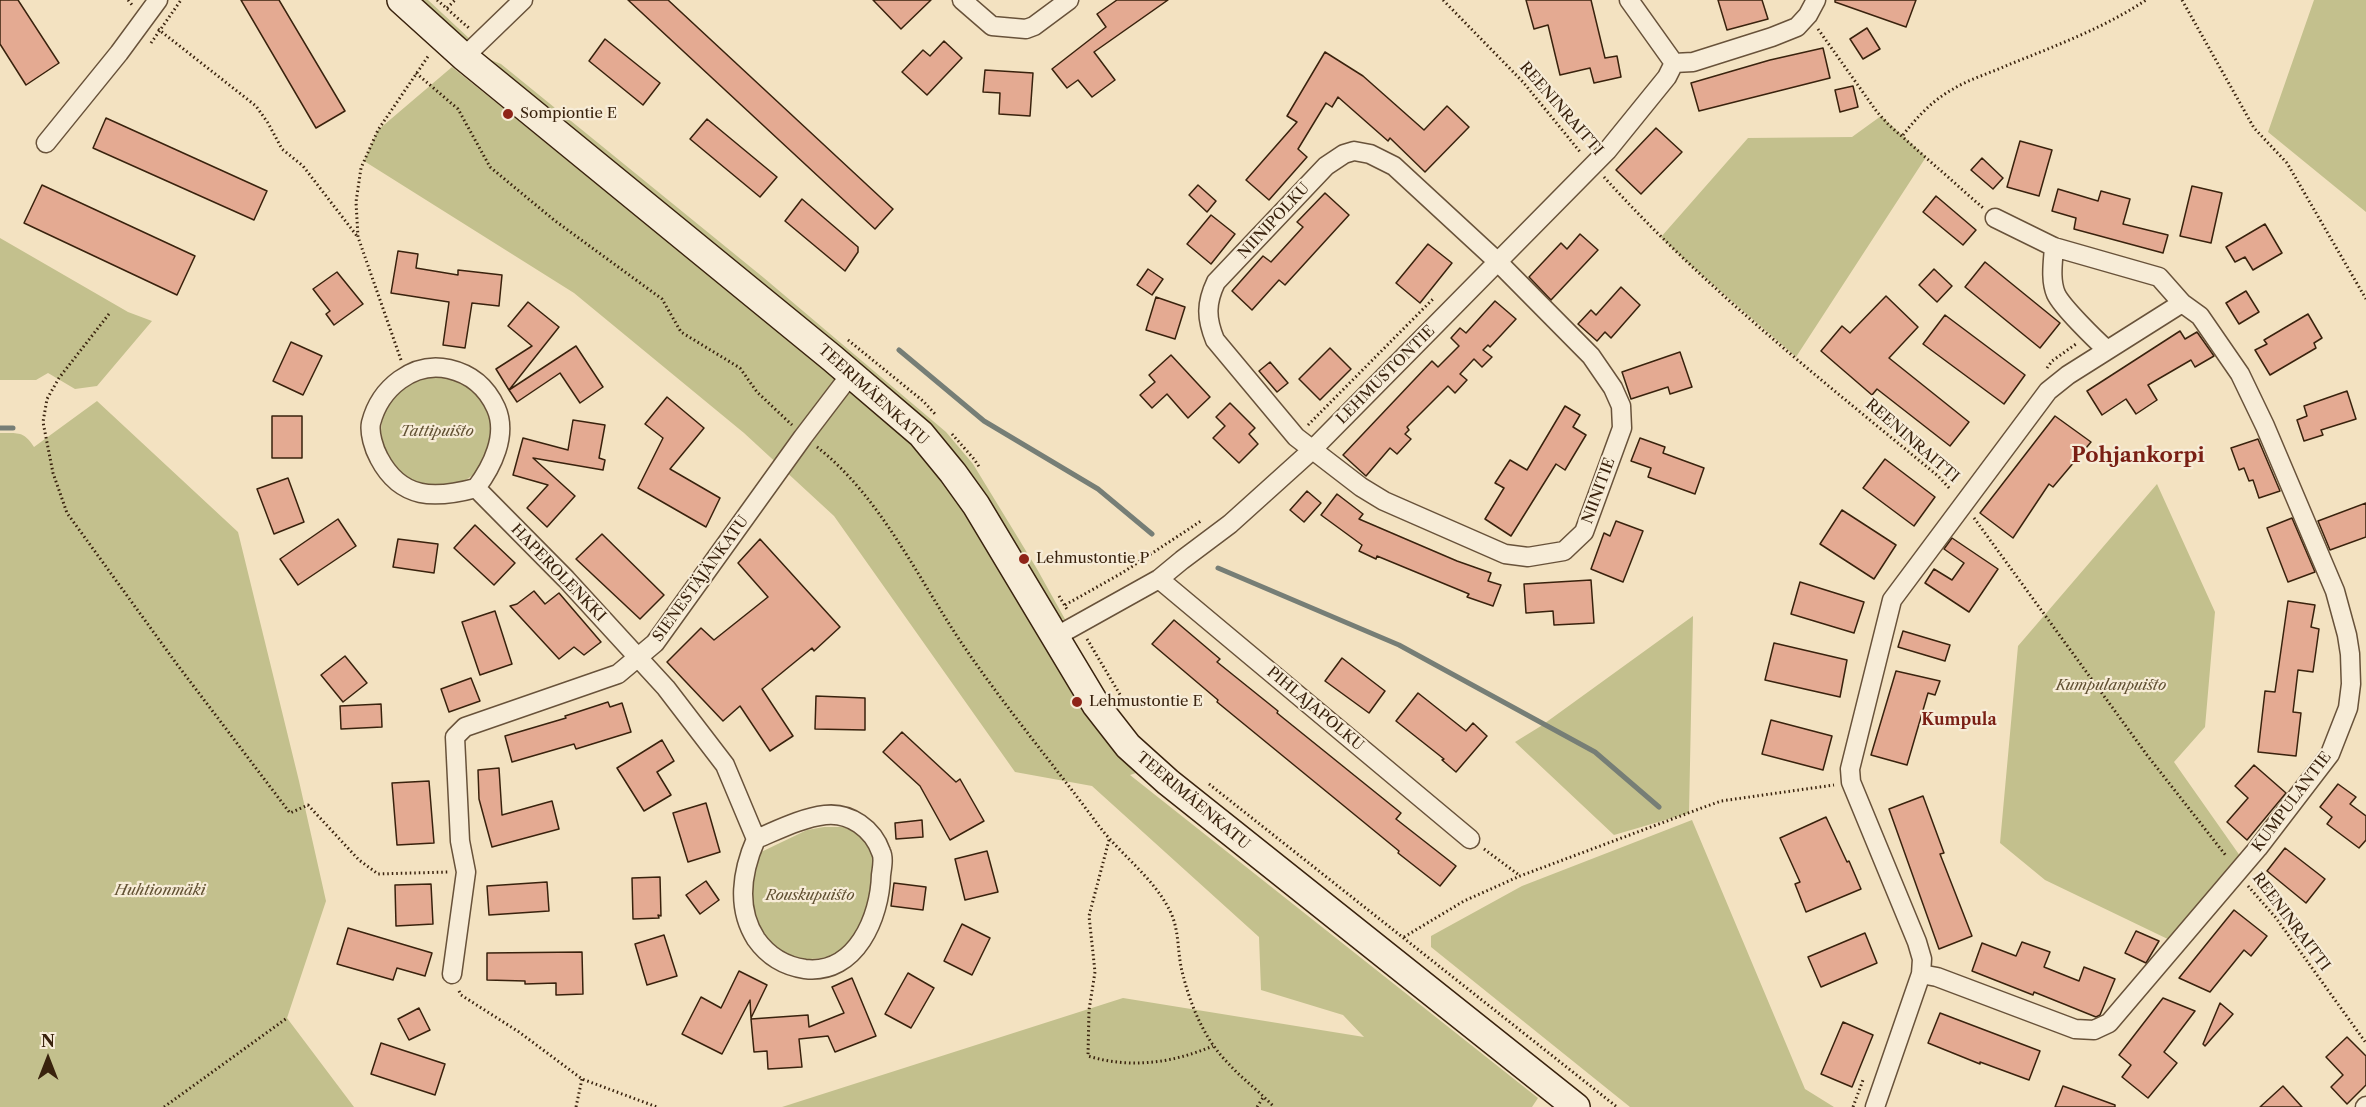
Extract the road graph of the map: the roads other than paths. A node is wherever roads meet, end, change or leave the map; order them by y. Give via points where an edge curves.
1 (158, 0) edge
2 (401, 0) edge
3 (523, 0) edge
4 (962, 0) edge
5 (1069, 0) edge
6 (1629, 0) edge
7 (1812, 7) edge
8 (464, 57) junction
9 (1674, 63) junction
10 (46, 143) dead end
11 (1995, 218) road end
12 (2054, 247) junction
13 (1498, 262) junction
14 (2182, 303) junction
15 (2107, 350) junction
16 (851, 374) junction
17 (1311, 451) junction
18 (476, 488) junction
19 (1159, 579) junction
20 (1055, 637) junction
21 (638, 658) junction
22 (756, 839) junction
23 (1470, 839) road end
24 (452, 974) road end
25 (1921, 974) junction
26 (1576, 1107) edge
27 (1875, 1107) edge

1 - 10 street
2 - 8 street, TEERIMÄENKATU via 449,27
3 - 8 street
4 - 5 street via 992,26 1026,28
6 - 9 street
7 - 9 street via 1797,27 1693,62
8 - 16 street, TEERIMÄENKATU
9 - 13 street, LEHMUSTONTIE via 1667,77 1593,165
11 - 12 street, KUMPULANTIE
12 - 14 street, KUMPULANTIE via 2159,277
12 - 15 street via 2056,295
13 - 17 street, LEHMUSTONTIE
13 - 17 street, NIINIPOLKU via 1394,166 1354,151 1326,166 1216,282 1207,310 1215,340
13 - 17 street, NIINITIE via 1592,356 1621,406 1622,428 1584,532 1574,544 1547,555 1505,554 1384,501
14 - 15 street
14 - 25 street, KUMPULANTIE via 2199,316 2240,374 2335,591 2350,654 2348,708 2330,754 2238,871 2109,1023 2094,1030 2075,1029
15 - 25 street via 2048,391 1957,496 1892,600 1850,769 1851,782 1917,942
16 - 20 street, TEERIMÄENKATU via 921,434 953,473
16 - 21 street, SIENESTÄJÄNKATU via 655,644
17 - 19 street, LEHMUSTONTIE via 1230,524
18 - 18 street via 448,496 428,495 404,487 387,474 374,450 371,425 380,402 398,380 419,370 438,367 459,371 477,381 492,399 499,415 500,434 489,472
18 - 21 street, HAPEROLENKKI via 567,579
19 - 20 street, LEHMUSTONTIE
19 - 23 street, PIHLAJAPOLKU
20 - 26 street, TEERIMÄENKATU via 1096,705 1128,746
21 - 22 street, HAPEROLENKKI via 725,765
21 - 24 street, SIENESTÄJÄNKATU via 618,674 465,727 455,737 460,841 466,872
22 - 22 street via 746,862 742,902 750,929 765,952 790,967 838,965 856,948 871,922 881,891 882,853 866,828 844,816 826,815
25 - 27 street

